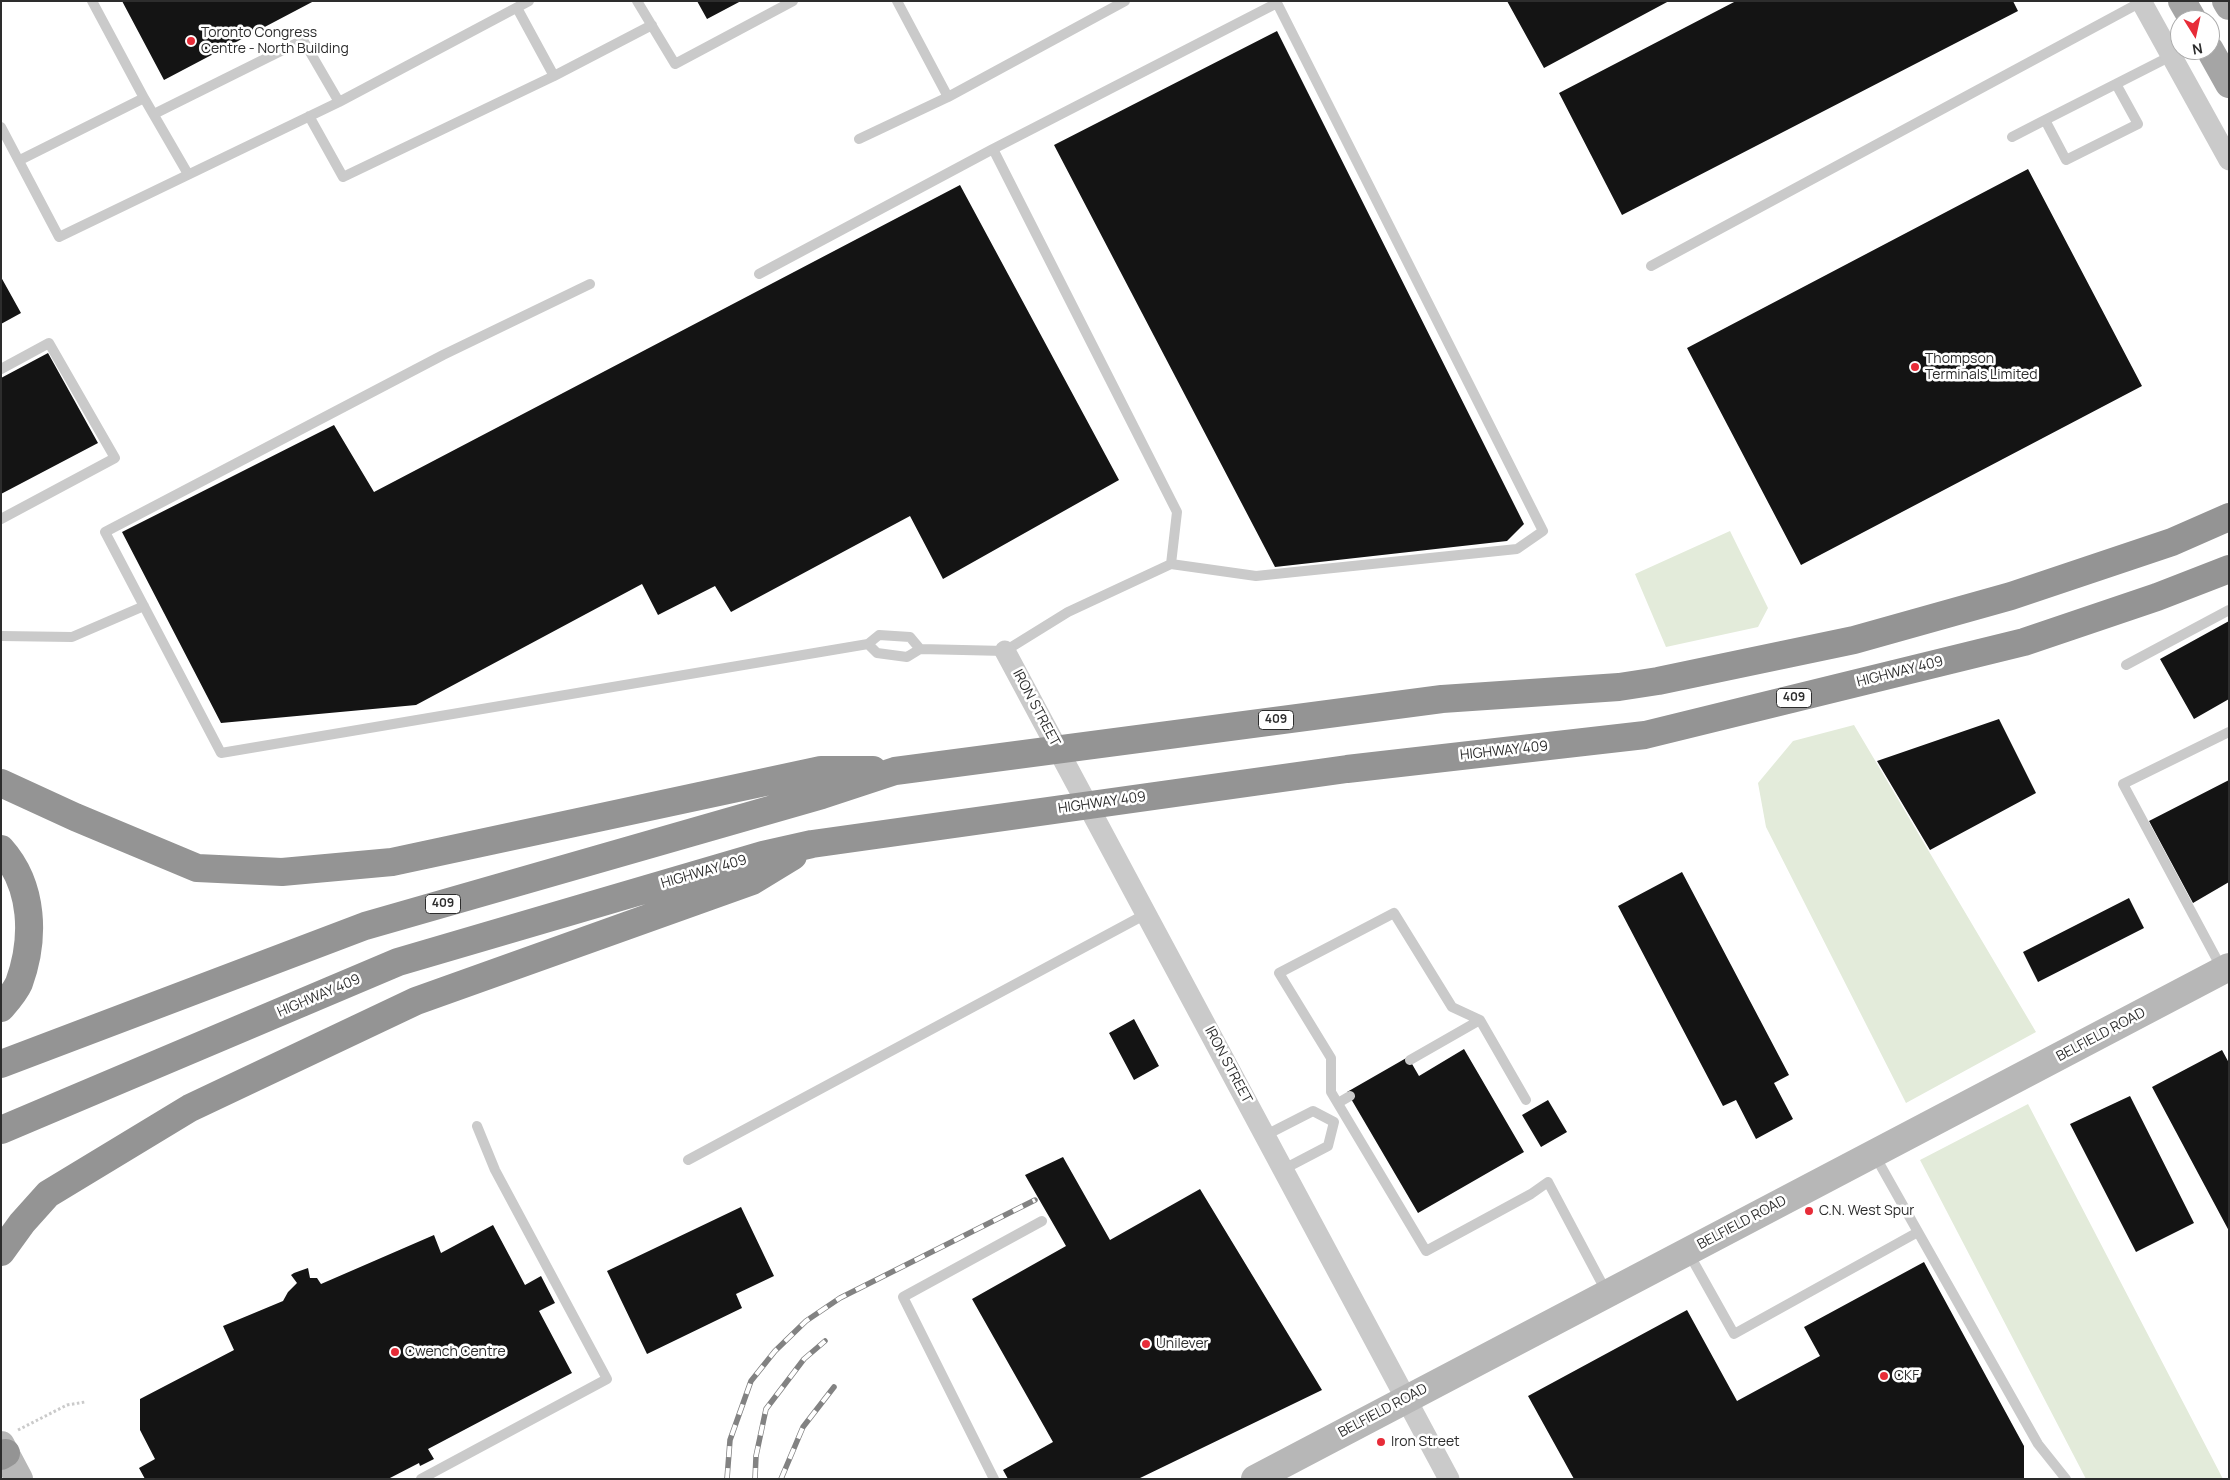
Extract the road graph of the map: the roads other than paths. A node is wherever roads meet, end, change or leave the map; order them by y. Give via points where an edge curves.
1 (92, 1) edge
2 (529, 1) edge
3 (637, 1) edge
4 (793, 1) edge
5 (897, 1) edge
6 (1126, 1) edge
7 (2226, 1) edge
8 (2141, 2) edge
9 (2229, 6) edge
10 (517, 8) junction
11 (652, 25) junction
12 (2170, 54) edge
13 (2170, 57) edge
14 (2173, 60) edge
15 (2216, 60) edge
16 (554, 76) junction
17 (2116, 84) junction
18 (2229, 84) edge
19 (948, 96) junction
20 (144, 98) junction
21 (339, 102) junction
22 (154, 114) junction
23 (309, 116) junction
24 (2045, 120) junction
25 (1, 127) edge
26 (2012, 137) dead end
27 (859, 139) dead end
28 (993, 149) junction
29 (20, 160) junction
30 (2229, 160) edge
31 (188, 174) junction
32 (1651, 266) dead end
33 (759, 274) dead end
34 (590, 284) dead end
35 (1, 369) edge
36 (2229, 517) edge
37 (1, 519) edge
38 (1171, 564) junction
39 (2229, 569) edge
40 (144, 606) junction
41 (2229, 610) edge
42 (1, 636) edge
43 (868, 644) junction
44 (920, 649) junction
45 (1005, 651) junction
46 (2126, 665) dead end
47 (2229, 732) edge
48 (895, 770) junction
49 (1, 783) edge
50 (812, 844) junction
51 (1, 849) edge
52 (1146, 914) junction
53 (2226, 969) edge
54 (1, 1008) edge
55 (1480, 1020) junction
56 (1410, 1060) dead end
57 (1, 1064) edge
58 (1350, 1096) dead end
59 (1526, 1100) dead end
60 (1338, 1103) junction
61 (1346, 1117) junction
62 (1334, 1122) junction
63 (477, 1126) dead end
64 (1, 1130) edge
65 (1266, 1135) junction
66 (1874, 1154) junction
67 (688, 1160) dead end
68 (1284, 1169) junction
69 (1042, 1221) dead end
70 (1918, 1232) junction
71 (1688, 1251) junction
72 (1, 1252) edge
73 (1607, 1294) junction
74 (1408, 1398) junction
75 (5, 1447) edge
76 (19, 1479) edge
77 (421, 1479) edge
78 (994, 1479) edge
79 (1255, 1479) edge
80 (1449, 1479) edge
81 (2066, 1479) edge

1 - 20 lane
2 - 10 lane
3 - 11 lane
4 - 11 lane via 675,64
5 - 19 lane
6 - 19 lane
7 - 9 main road
8 - 12 street
8 - 32 lane
10 - 16 lane
10 - 21 lane
11 - 16 lane
13 - 17 lane
14 - 30 street
15 - 18 main road
16 - 23 lane via 342,178
17 - 24 lane
17 - 24 lane via 2138,124 2066,160
19 - 27 lane
20 - 22 lane
20 - 29 lane
21 - 22 lane via 303,40
21 - 23 lane
22 - 31 lane
23 - 31 lane
24 - 26 lane
25 - 29 lane
28 - 33 lane
28 - 38 lane via 1177,512
28 - 38 lane via 1277,3 1543,531 1517,550 1256,576
29 - 31 lane via 59,237
34 - 40 lane via 442,355 106,532
35 - 37 lane via 49,343 115,458
36 - 48 highway, 409 via 2172,542 2011,596 1854,640 1658,681 1619,687 1442,699
38 - 45 lane via 1068,612
39 - 50 highway, HIGHWAY 409 / 409 via 2024,642 1646,735 1347,769
40 - 42 lane via 72,637
40 - 43 lane via 220,753
41 - 46 lane
43 - 44 lane via 877,653 906,657
43 - 44 lane via 879,635 910,638
44 - 45 lane
45 - 52 street, IRON STREET
47 - 53 lane via 2123,784
48 - 49 highway via 821,770 392,862 282,872 197,868
48 - 57 highway, 409 via 822,795 364,926
50 - 64 highway, HIGHWAY 409 / 409 via 763,855 398,962
50 - 72 highway via 752,881 416,1000 190,1108 48,1194
51 - 54 highway via 12,862 29,904 29,946 18,985
52 - 65 street, IRON STREET
52 - 67 lane
53 - 66 main road, BELFIELD ROAD
55 - 56 lane
55 - 59 lane
55 - 60 lane via 1452,1006 1394,913 1279,973 1331,1058 1331,1092
58 - 60 lane
60 - 61 lane
61 - 62 lane
61 - 73 lane via 1426,1251 1548,1182
62 - 65 lane via 1313,1112
62 - 68 lane via 1328,1146
63 - 77 lane via 495,1170 607,1379
65 - 68 street, IRON STREET
66 - 70 lane
66 - 71 main road, BELFIELD ROAD
68 - 74 street, IRON STREET
69 - 78 lane via 903,1297
70 - 71 lane via 1734,1334
70 - 81 lane via 2038,1444
71 - 73 main road, BELFIELD ROAD
73 - 74 main road, BELFIELD ROAD
74 - 79 main road, BELFIELD ROAD
74 - 80 street, IRON STREET
75 - 76 main road

